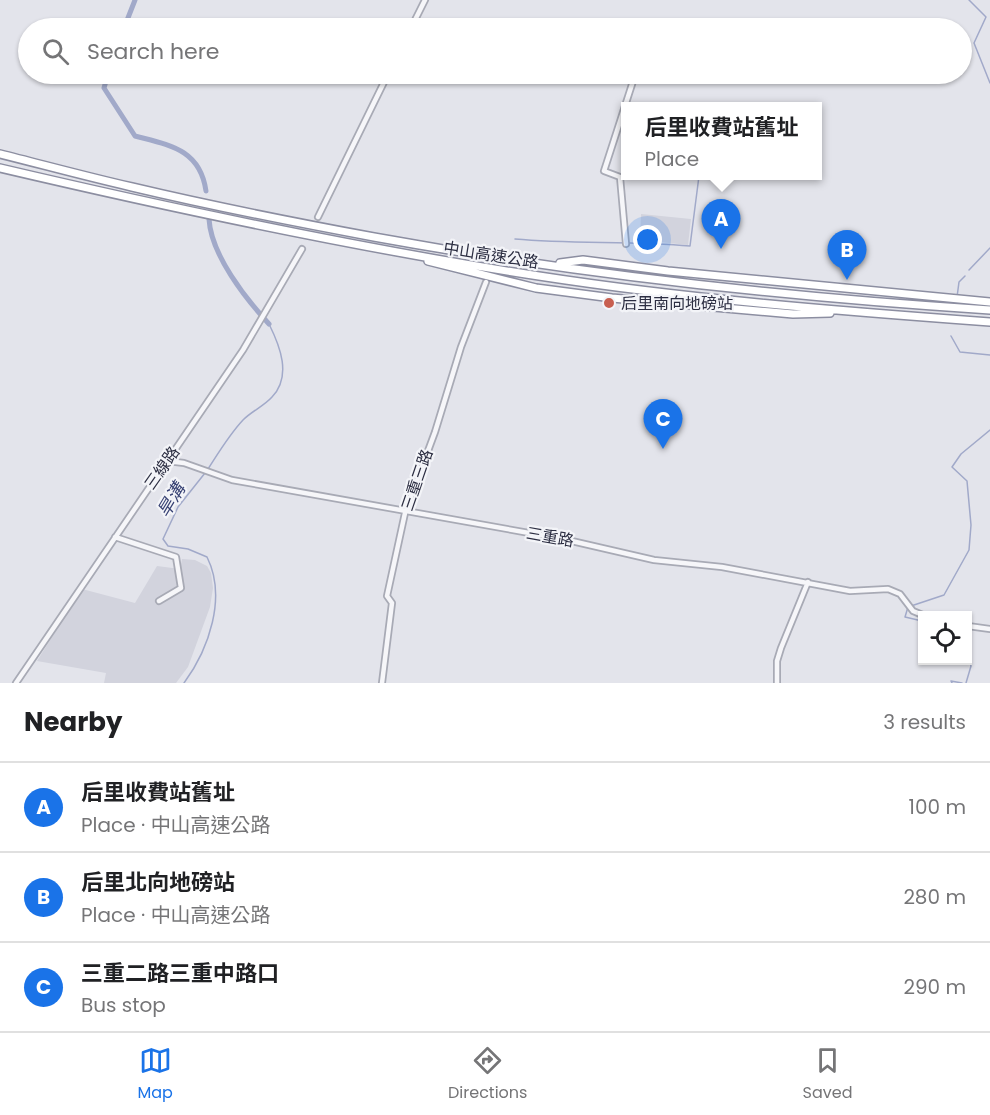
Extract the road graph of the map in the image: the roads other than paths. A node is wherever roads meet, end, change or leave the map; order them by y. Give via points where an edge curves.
1 (425, 0) edge
2 (416, 18) edge
3 (383, 84) edge
4 (632, 84) edge
5 (626, 102) edge
6 (621, 118) edge
7 (0, 154) edge
8 (0, 168) edge
9 (318, 217) dead end
10 (353, 244) junction
11 (626, 244) dead end
12 (302, 249) dead end
13 (551, 264) junction
14 (486, 282) dead end
15 (990, 302) edge
16 (990, 310) edge
17 (859, 311) junction
18 (990, 322) edge
19 (167, 461) junction
20 (405, 513) junction
21 (115, 537) junction
22 (808, 582) junction
23 (159, 601) dead end
24 (918, 613) edge
25 (972, 627) edge
26 (990, 629) edge
27 (15, 683) edge
28 (382, 683) edge
29 (777, 683) edge

1 - 2 street
3 - 9 street
4 - 5 street
6 - 11 street via 604,171 620,177
7 - 13 highway, 中山高速公路 via 132,188 303,223
8 - 10 highway, 中山高速公路 via 166,207
10 - 17 highway, 中山高速公路 via 541,276 720,299
10 - 17 highway via 536,288 793,314
12 - 19 street, 三線路 via 243,350
13 - 15 highway via 583,260 668,272
13 - 16 highway, 中山高速公路 via 767,292
14 - 20 street, 三重三路
17 - 18 highway, 中山高速公路
19 - 20 street, 三重路 via 232,480
19 - 21 street, 三線路
20 - 22 street, 三重路 via 563,539 654,560
20 - 28 street, 三重三路 via 387,596 392,603
21 - 23 street via 176,557 181,588
21 - 27 street, 三線路
22 - 24 street, 三重路 via 850,591 894,591
22 - 29 street via 777,661
25 - 26 street

